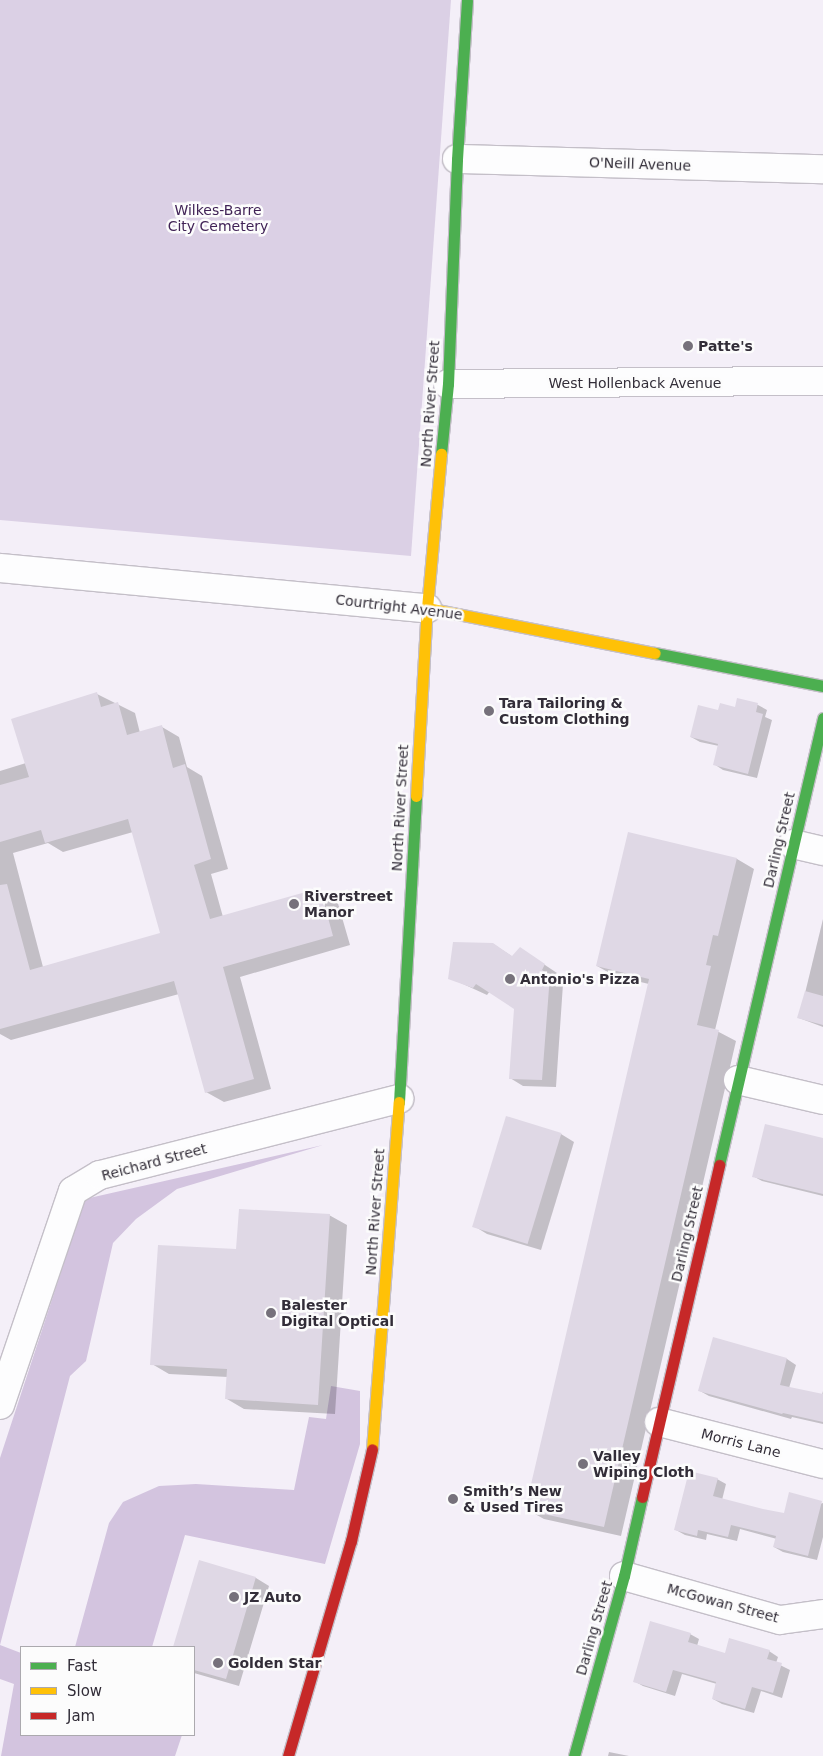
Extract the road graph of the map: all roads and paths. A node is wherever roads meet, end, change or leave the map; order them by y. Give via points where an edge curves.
1 (467, 0) edge
2 (457, 159) junction
3 (823, 169) edge
4 (823, 381) edge
5 (448, 384) junction
6 (0, 568) edge
7 (427, 608) junction
8 (823, 686) edge
9 (823, 718) edge
10 (793, 844) junction
11 (823, 851) edge
12 (738, 1080) junction
13 (399, 1098) junction
14 (823, 1100) edge
15 (0, 1405) edge
16 (658, 1422) junction
17 (823, 1464) edge
18 (624, 1576) junction
19 (823, 1614) edge
20 (288, 1756) edge
21 (574, 1756) edge

1 - 2 main road, North River Street
2 - 3 street, O'Neill Avenue
2 - 5 main road, North River Street
4 - 5 street, West Hollenback Avenue
5 - 7 main road, North River Street
6 - 7 street, Courtright Avenue
7 - 8 main road, Courtright Avenue
7 - 13 main road, North River Street
9 - 10 main road, Darling Street
10 - 11 street
10 - 12 main road, Darling Street
12 - 14 street
12 - 16 main road, Darling Street
13 - 15 street, Reichard Street via 100,1175 73,1192
13 - 20 main road, North River Street via 374,1439 351,1541
16 - 17 street, Morris Lane
16 - 18 main road, Darling Street
18 - 19 street, McGowan Street via 780,1620
18 - 21 main road, Darling Street

